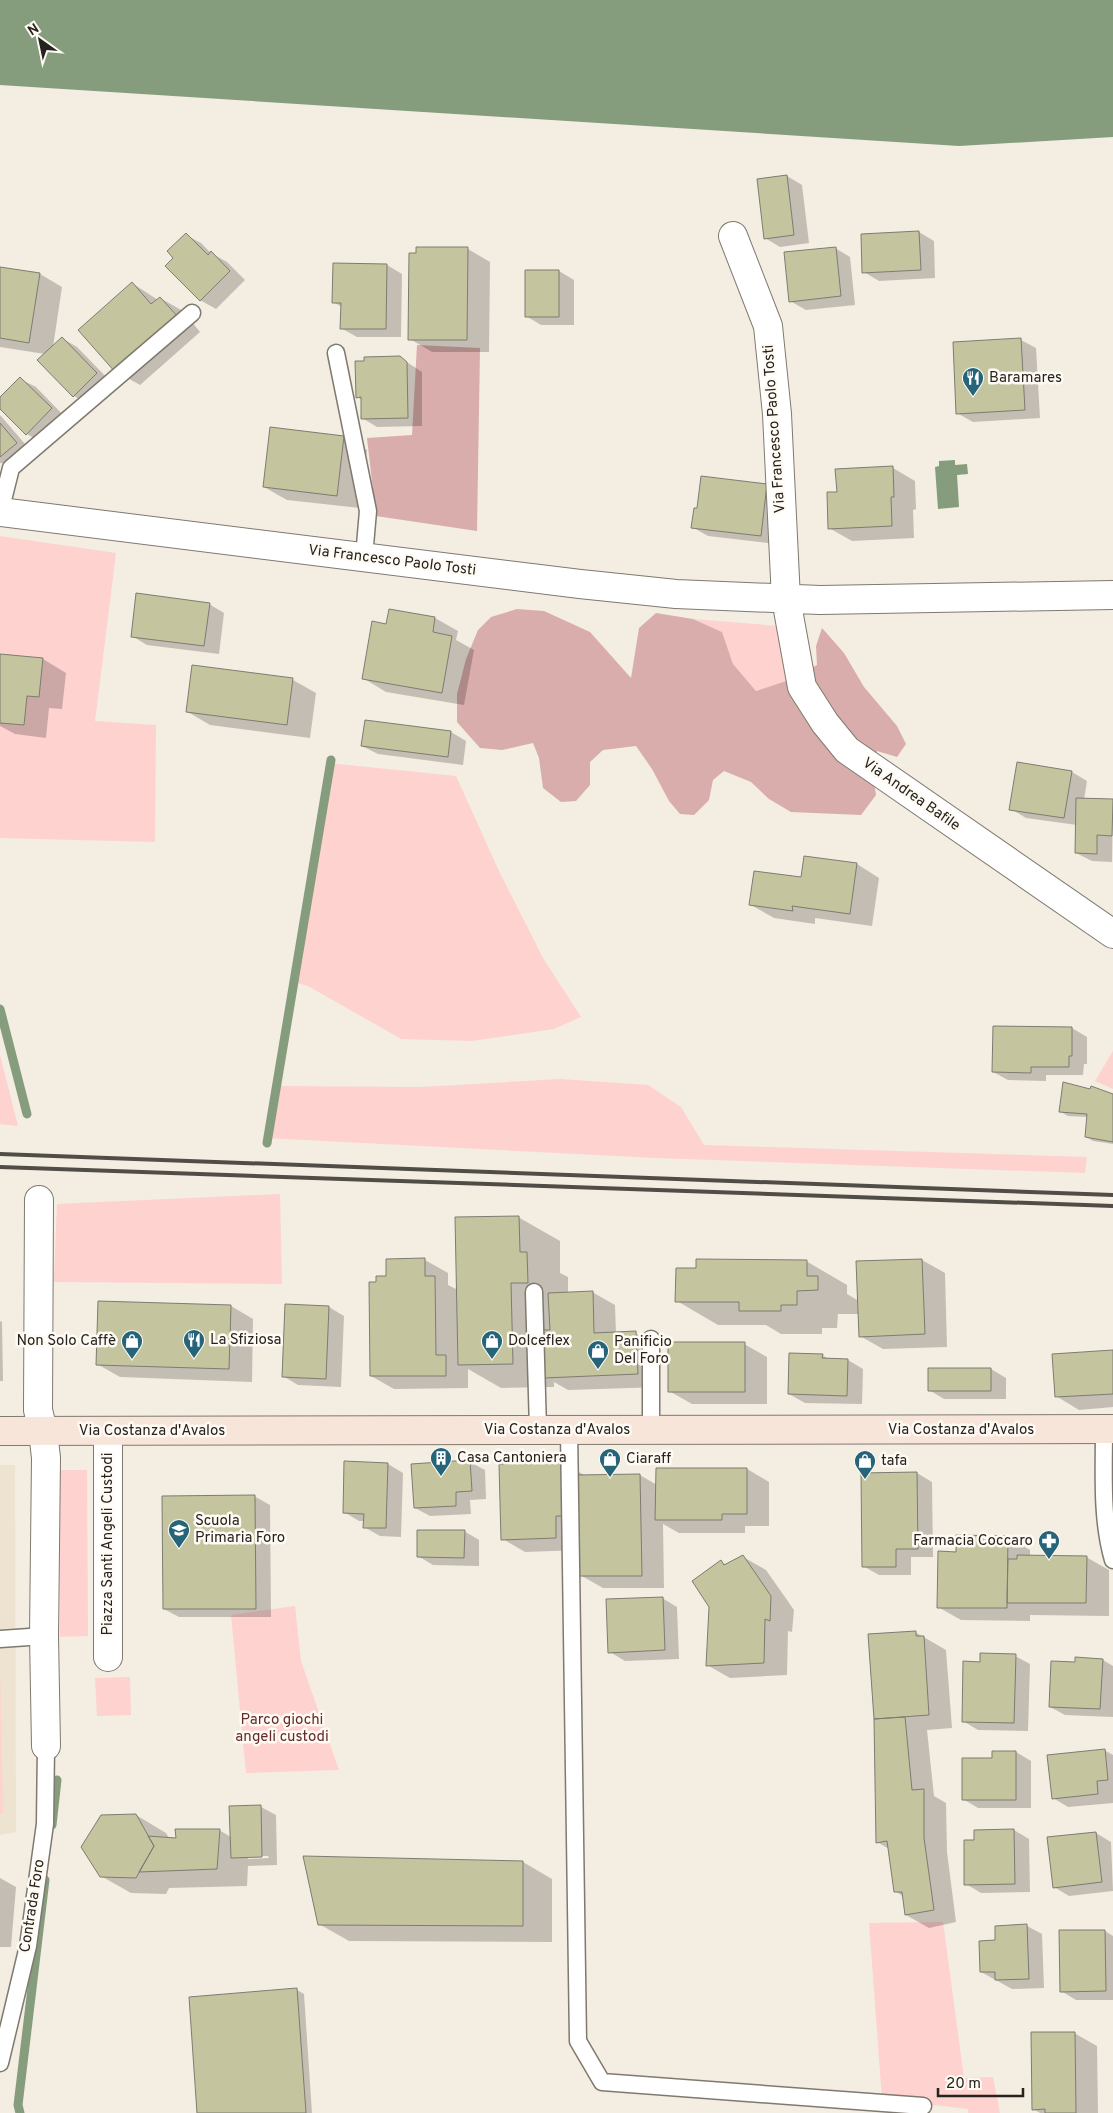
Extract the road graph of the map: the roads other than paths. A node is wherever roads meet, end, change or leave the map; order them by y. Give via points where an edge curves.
1 (733, 236) dead end
2 (192, 313) dead end
3 (336, 353) dead end
4 (0, 512) edge
5 (364, 557) junction
6 (1113, 594) edge
7 (786, 599) junction
8 (1113, 934) edge
9 (39, 1200) dead end
10 (534, 1292) dead end
11 (651, 1339) dead end
12 (538, 1429) junction
13 (569, 1430) junction
14 (650, 1430) junction
15 (1108, 1430) edge
16 (0, 1431) edge
17 (43, 1431) junction
18 (108, 1432) junction
19 (1113, 1560) edge
20 (0, 1640) edge
21 (44, 1646) junction
22 (108, 1657) dead end
23 (46, 1746) joint
24 (0, 2063) edge
25 (923, 2106) dead end

1 - 7 street, Via Francesco Paolo Tosti via 768,326 777,414
2 - 4 lane via 11,468
3 - 5 lane via 368,512
4 - 5 street, Via Francesco Paolo Tosti
5 - 7 street, Via Francesco Paolo Tosti via 676,594
6 - 7 street, Via Francesco Paolo Tosti
7 - 8 street, Via Andrea Bafile via 802,687 847,750
9 - 17 street via 38,1410
10 - 12 lane
11 - 14 lane
12 - 13 main road, Via Costanza d'Avalos
12 - 18 main road, Via Costanza d'Avalos
13 - 14 main road, Via Costanza d'Avalos
13 - 25 lane via 578,2041 602,2082
14 - 15 main road, Via Costanza d'Avalos
15 - 19 lane via 1104,1491
16 - 17 main road, Via Costanza d'Avalos
17 - 18 main road, Via Costanza d'Avalos
17 - 21 street via 46,1458
18 - 22 street, Piazza Santi Angeli Custodi
20 - 21 lane
21 - 23 street
23 - 24 lane, Contrada Foro via 45,1824 28,1946

